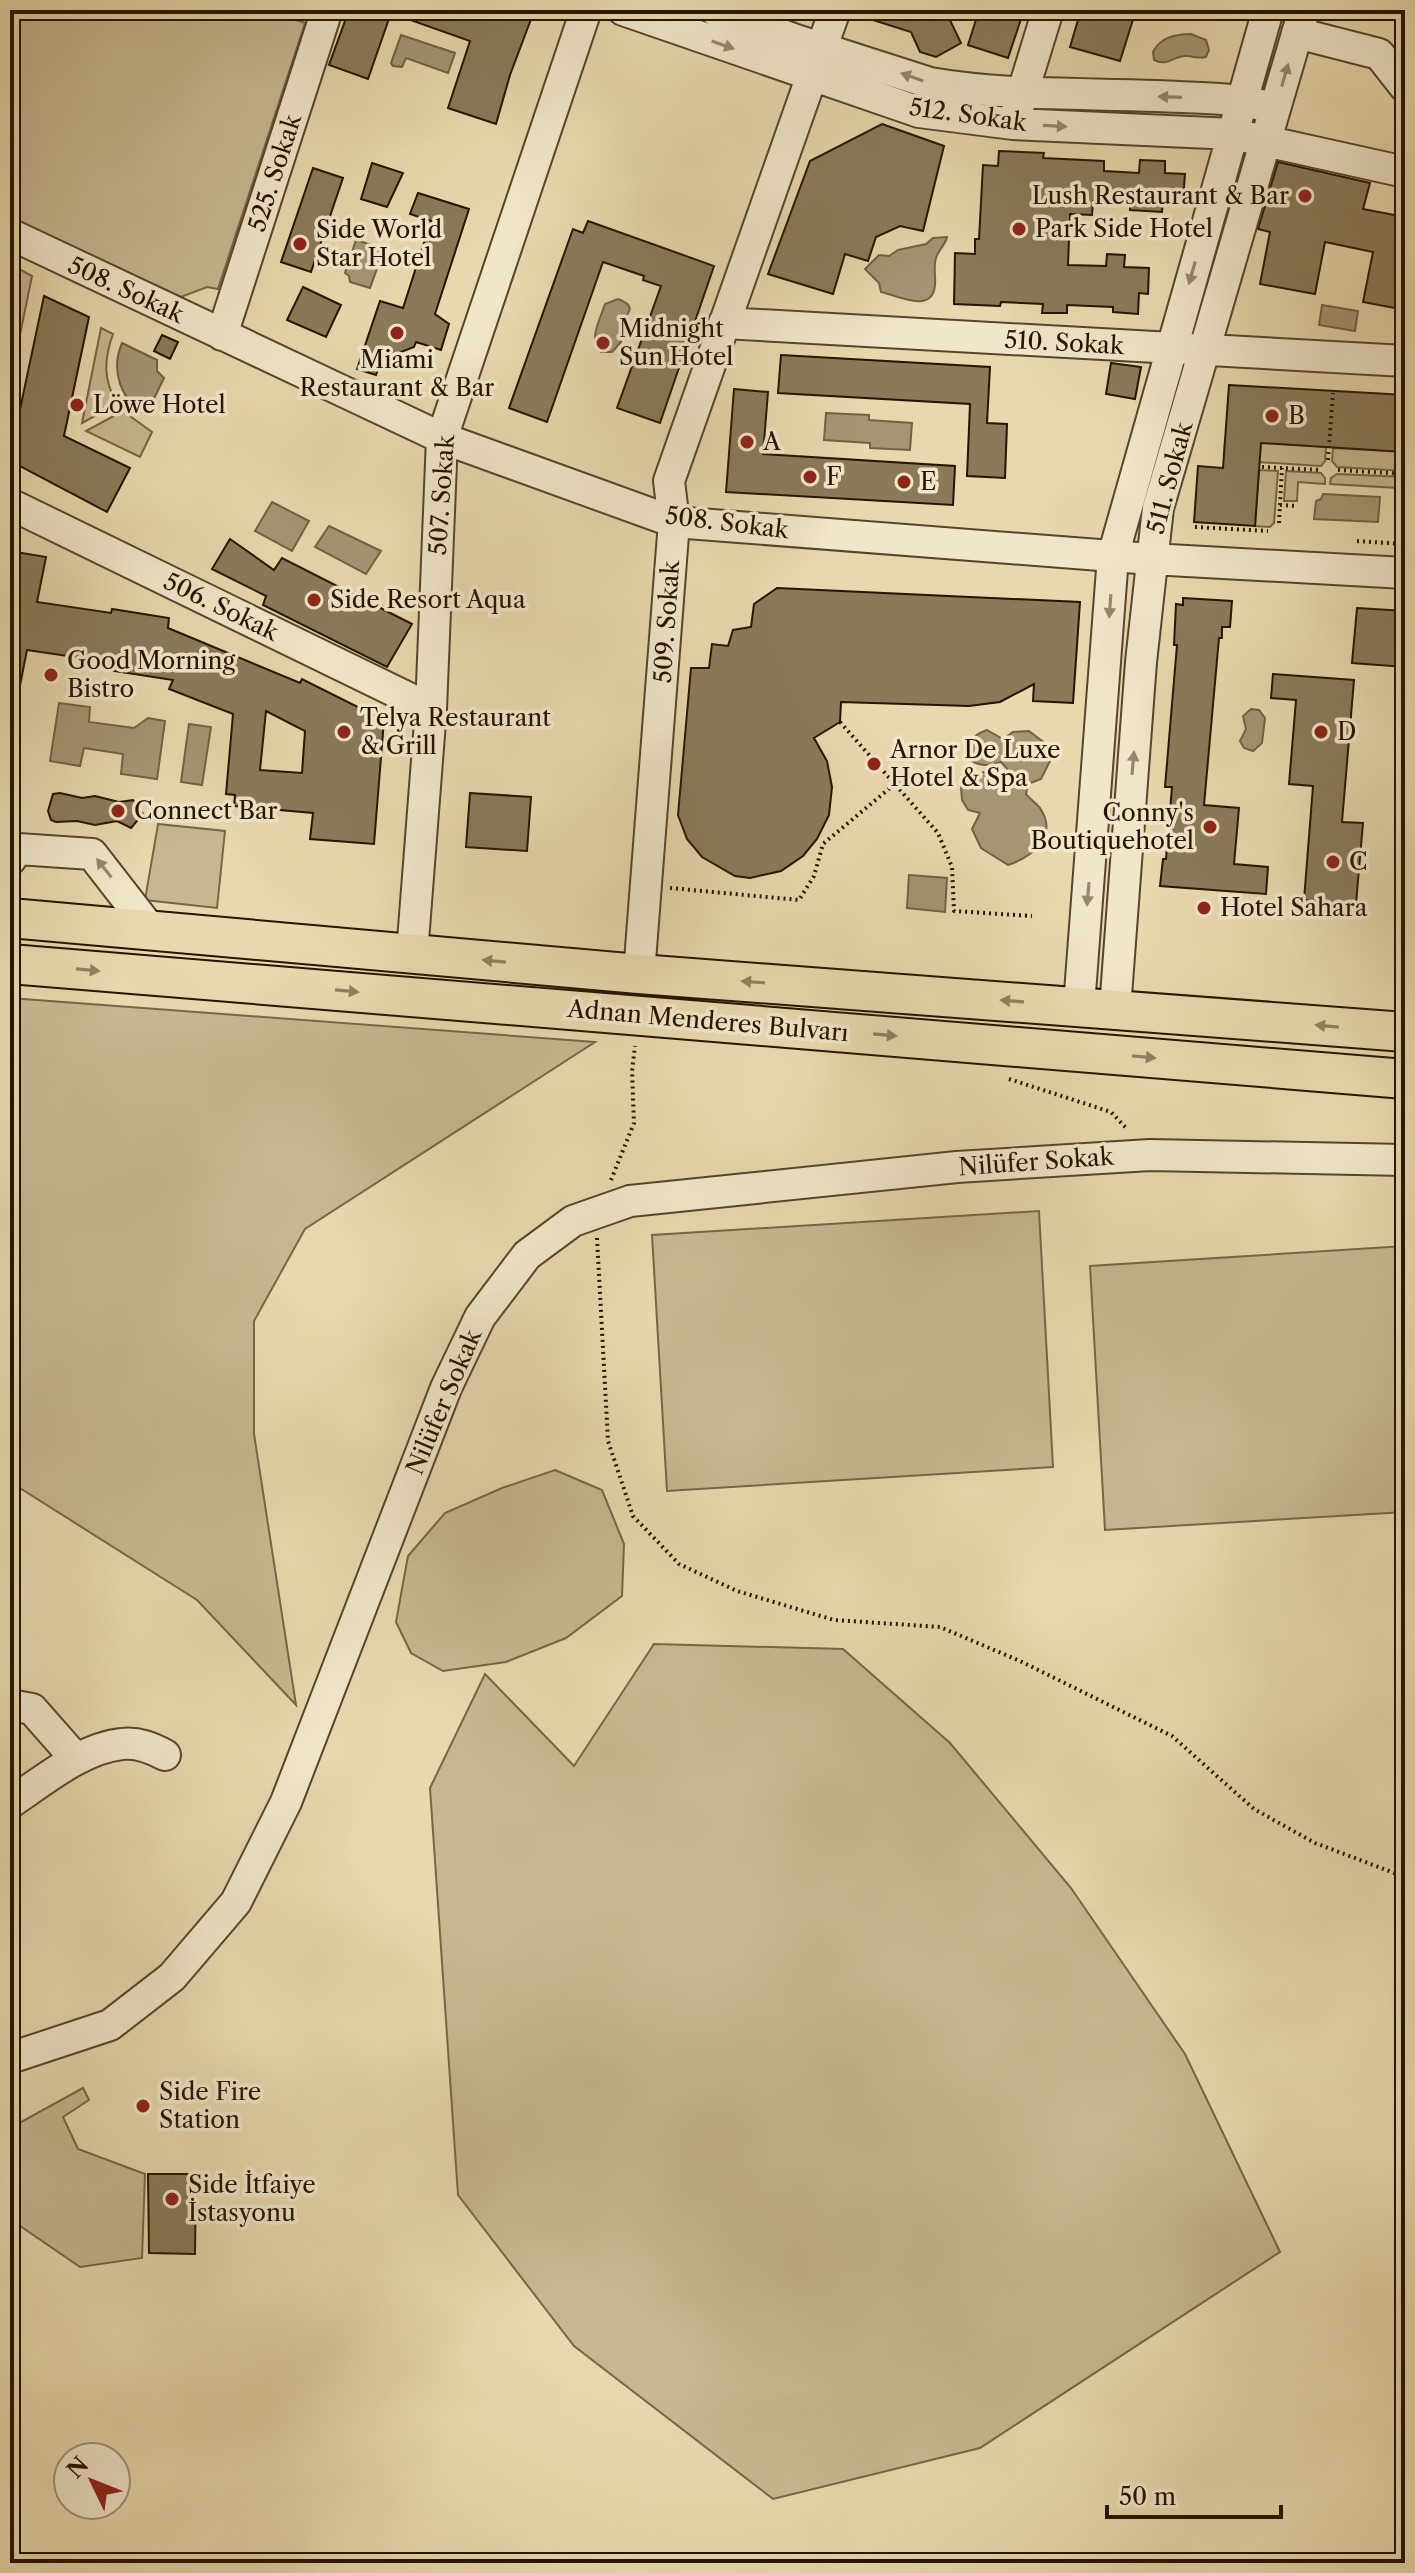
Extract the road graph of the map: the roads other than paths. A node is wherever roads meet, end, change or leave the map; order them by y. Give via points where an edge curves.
1 (327, 10) edge
2 (586, 10) edge
3 (623, 10) edge
4 (715, 10) edge
5 (835, 10) edge
6 (1048, 10) edge
7 (1268, 10) edge
8 (1300, 21) edge
9 (816, 62) junction
10 (1405, 87) edge
11 (1022, 94) junction
12 (1242, 101) junction
13 (1275, 109) junction
14 (1013, 124) junction
15 (1233, 134) junction
16 (1266, 142) junction
17 (1405, 172) edge
18 (10, 234) edge
19 (724, 323) junction
20 (222, 335) junction
21 (1170, 349) junction
22 (1206, 351) junction
23 (1405, 361) edge
24 (442, 438) junction
25 (10, 504) edge
26 (674, 522) junction
27 (1113, 556) junction
28 (1404, 558) edge
29 (1151, 559) junction
30 (431, 709) junction
31 (10, 860) edge
32 (10, 918) edge
33 (151, 930) junction
34 (412, 954) junction
35 (10, 964) edge
36 (639, 974) junction
37 (1097, 1007) junction
38 (1405, 1032) edge
39 (1405, 1079) edge
40 (1405, 1160) edge
41 (10, 1705) edge
42 (165, 1755) dead end
43 (76, 1759) junction
44 (10, 1803) edge
45 (10, 2058) edge

1 - 20 street, 525. Sokak
2 - 24 street, 507. Sokak
3 -> 9 street, 512. Sokak
4 - 9 street, 512. Sokak
5 - 9 street, 509. Sokak
6 - 11 street
7 - 12 street, 511. Sokak
8 - 10 street via 1379,54
13 -> 8 street, 511. Sokak
11 -> 9 street, 512. Sokak
9 - 14 street, 512. Sokak via 919,112
9 - 19 street, 509. Sokak
12 -> 11 street, 512. Sokak
11 - 14 street
12 - 13 street, 512. Sokak
12 - 15 street, 511. Sokak
13 - 16 street, 511. Sokak
14 -> 15 street, 512. Sokak
15 - 16 street, 512. Sokak
15 -> 21 street, 511. Sokak
16 - 17 street, 512. Sokak
16 - 22 street, 511. Sokak
18 - 20 street, 508. Sokak
19 - 21 street, 510. Sokak
19 - 26 street, 509. Sokak via 669,481
20 - 24 street, 508. Sokak
21 - 22 street, 510. Sokak
21 - 27 street, 511. Sokak
22 - 23 street, 510. Sokak
22 - 29 street, 511. Sokak via 1158,508
24 - 26 street, 508. Sokak
24 - 30 street, 507. Sokak
25 - 30 street, 506. Sokak
26 - 27 street, 508. Sokak
26 - 36 street, 509. Sokak
27 - 29 street, 508. Sokak
27 -> 37 street, 511. Sokak
28 - 29 street, 508. Sokak
37 -> 29 street, 511. Sokak via 1137,709
30 - 34 street, 507. Sokak
33 -> 31 street via 92,854 18,849
32 - 33 main road, Adnan Menderes Bulvarı
33 - 34 main road, Adnan Menderes Bulvarı
36 -> 34 main road, Adnan Menderes Bulvarı
35 -> 39 main road, Adnan Menderes Bulvarı
37 -> 36 main road, Adnan Menderes Bulvarı
38 -> 37 main road, Adnan Menderes Bulvarı
40 - 45 street, Nilüfer Sokak via 1150,1155 941,1169 630,1201 573,1221 527,1255 480,1317 446,1388 286,1802 236,1902 172,1977 110,2025
41 - 43 street via 32,1709
42 - 43 street via 145,1745 122,1744
43 - 44 street

